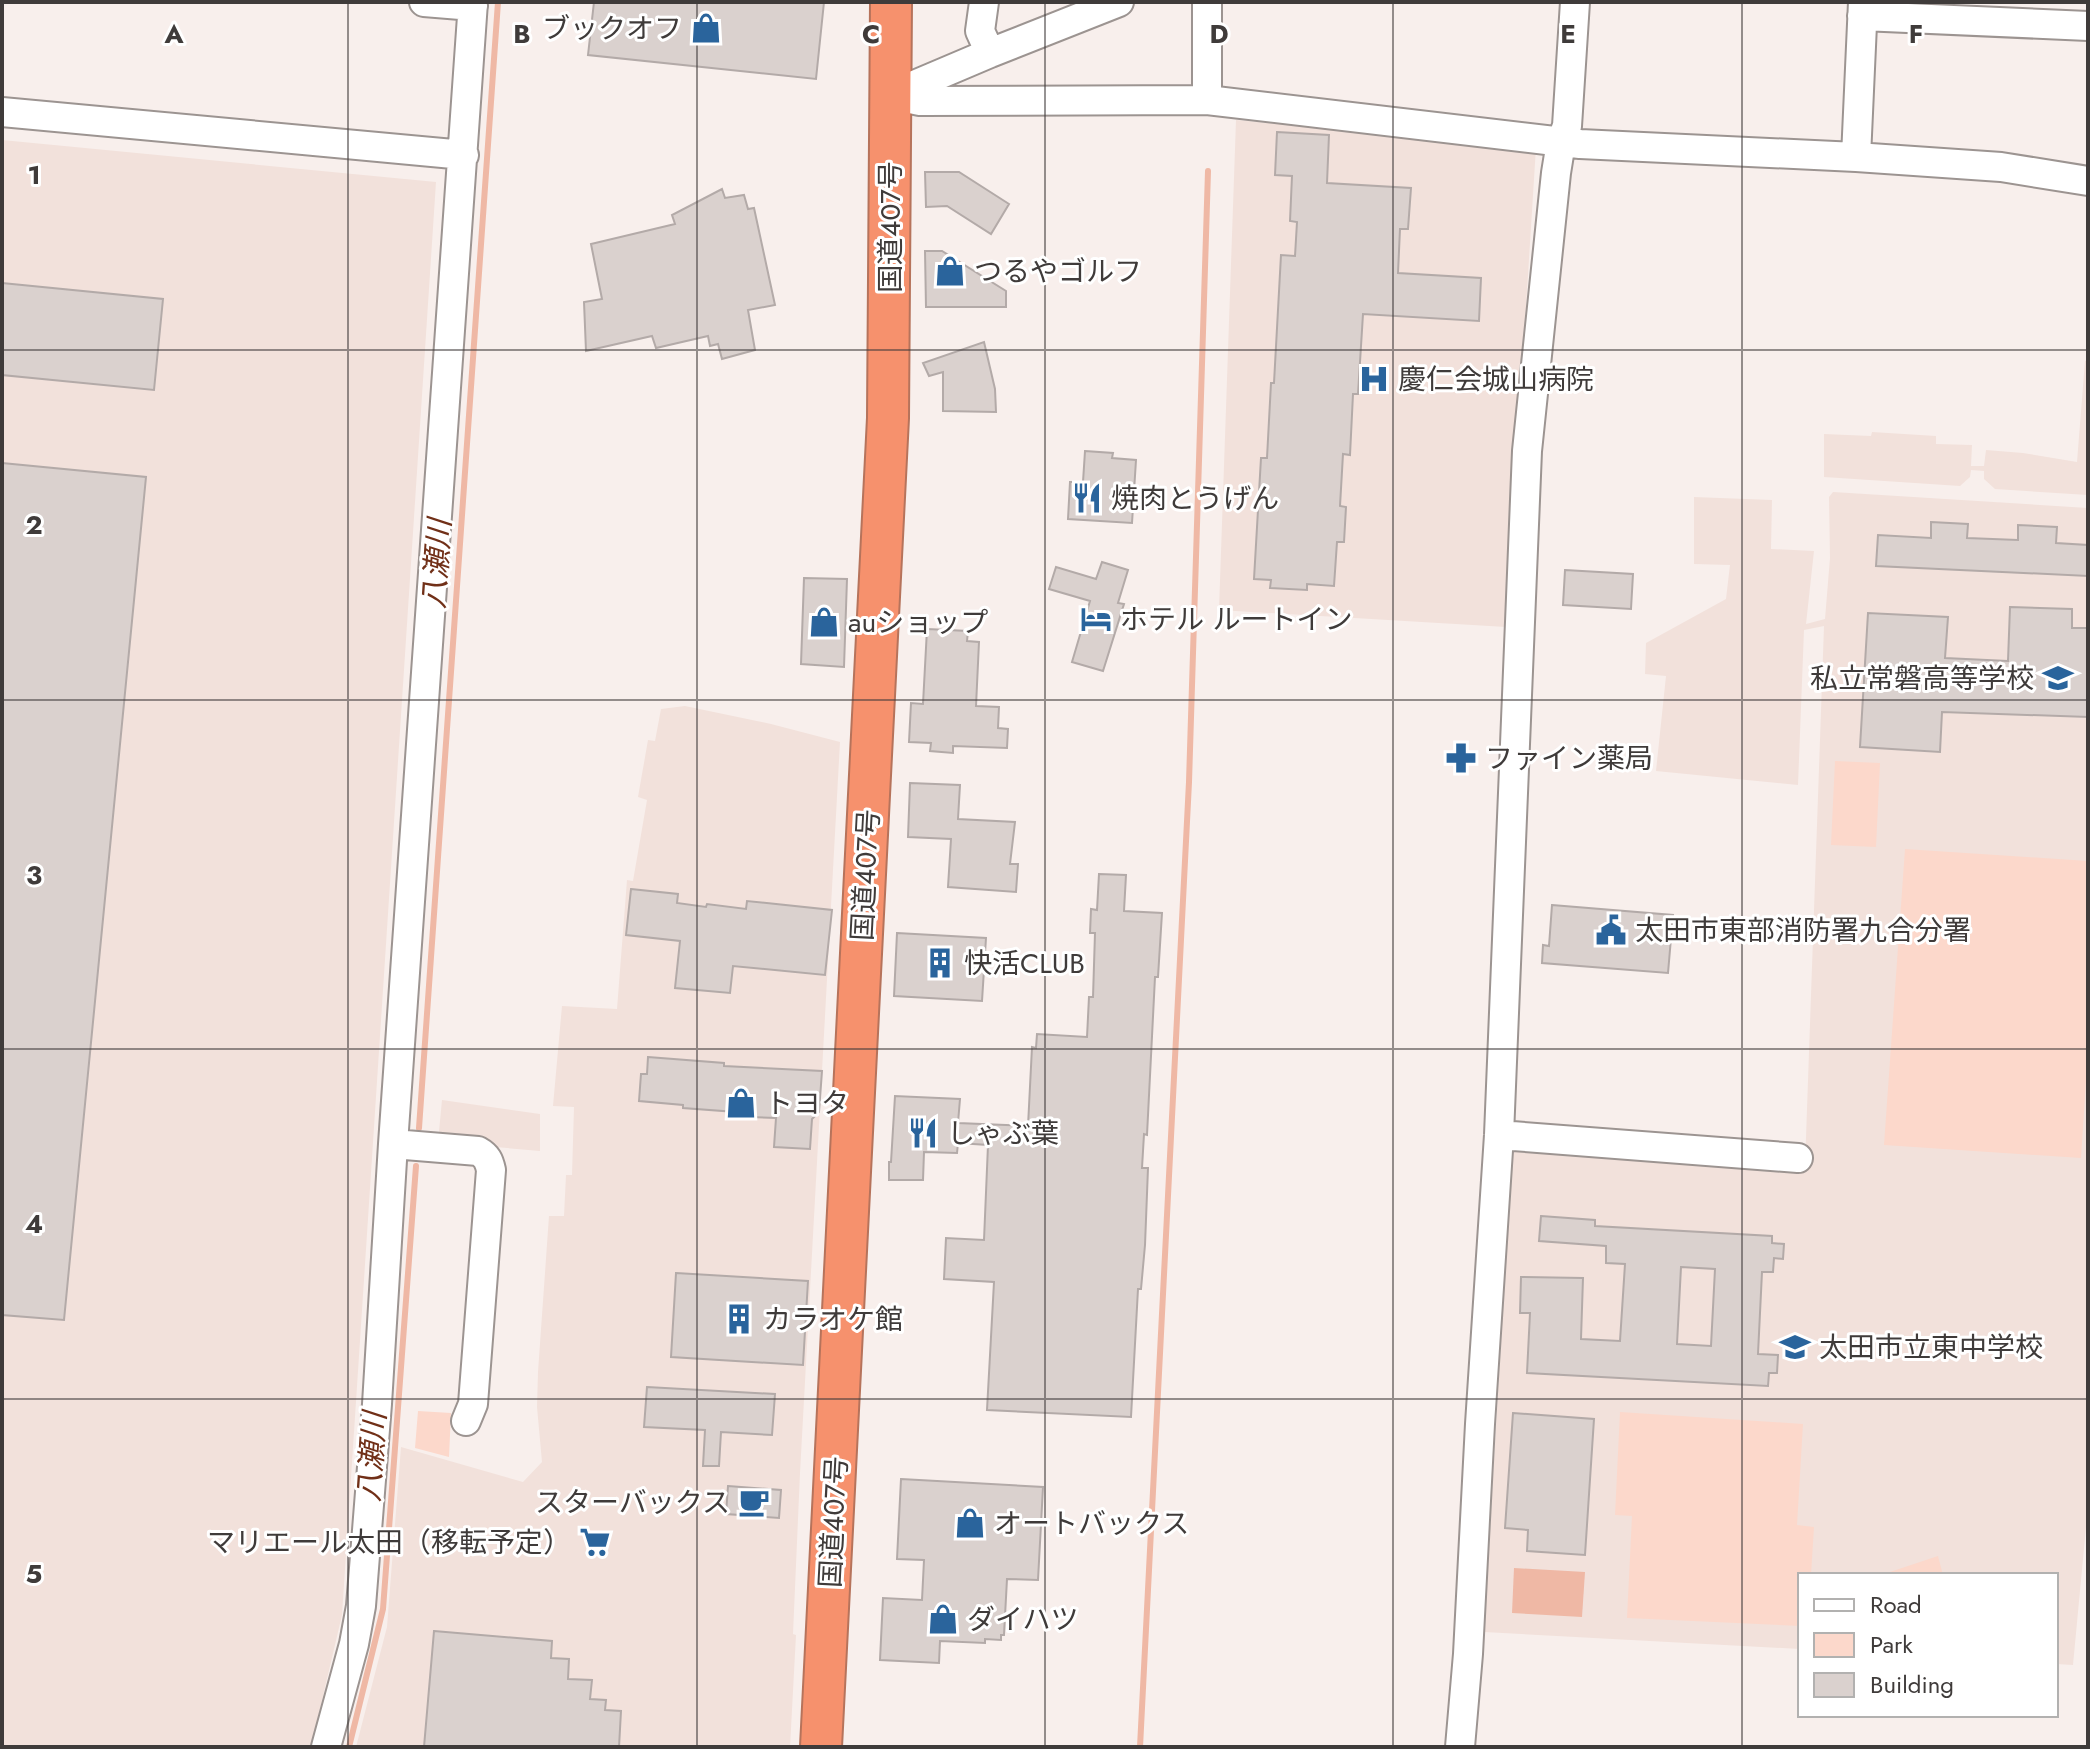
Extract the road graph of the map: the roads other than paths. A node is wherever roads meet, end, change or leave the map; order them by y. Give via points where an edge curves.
1 (424, 2) edge
2 (891, 2) edge
3 (984, 2) edge
4 (1119, 2) edge
5 (1207, 2) edge
6 (1575, 2) edge
7 (473, 4) edge
8 (1862, 9) edge
9 (2088, 26) edge
10 (985, 55) junction
11 (891, 95) junction
12 (1207, 100) junction
13 (982, 101) junction
14 (2, 112) edge
15 (1561, 142) junction
16 (464, 155) junction
17 (1856, 157) junction
18 (2088, 181) edge
19 (1499, 1135) junction
20 (393, 1144) junction
21 (1798, 1158) dead end
22 (466, 1421) dead end
23 (326, 1747) edge
24 (821, 1747) edge
25 (1460, 1747) edge

1 - 7 street
2 - 11 highway, 国道407号
3 - 10 street via 980,31
4 - 10 street
5 - 12 street
6 - 15 street via 1567,126
7 - 16 street
8 - 9 street
8 - 17 street
10 - 11 street
10 - 13 street via 973,80
11 - 13 street via 920,101
11 - 24 highway, 国道407号 via 888,418
12 - 13 street
12 - 15 street
14 - 16 street
15 - 17 street
15 - 19 street via 1527,451
16 - 20 street
17 - 18 street via 2001,167
19 - 21 street
19 - 25 street
20 - 22 street via 478,1151 489,1162 473,1404
20 - 23 street via 361,1606

